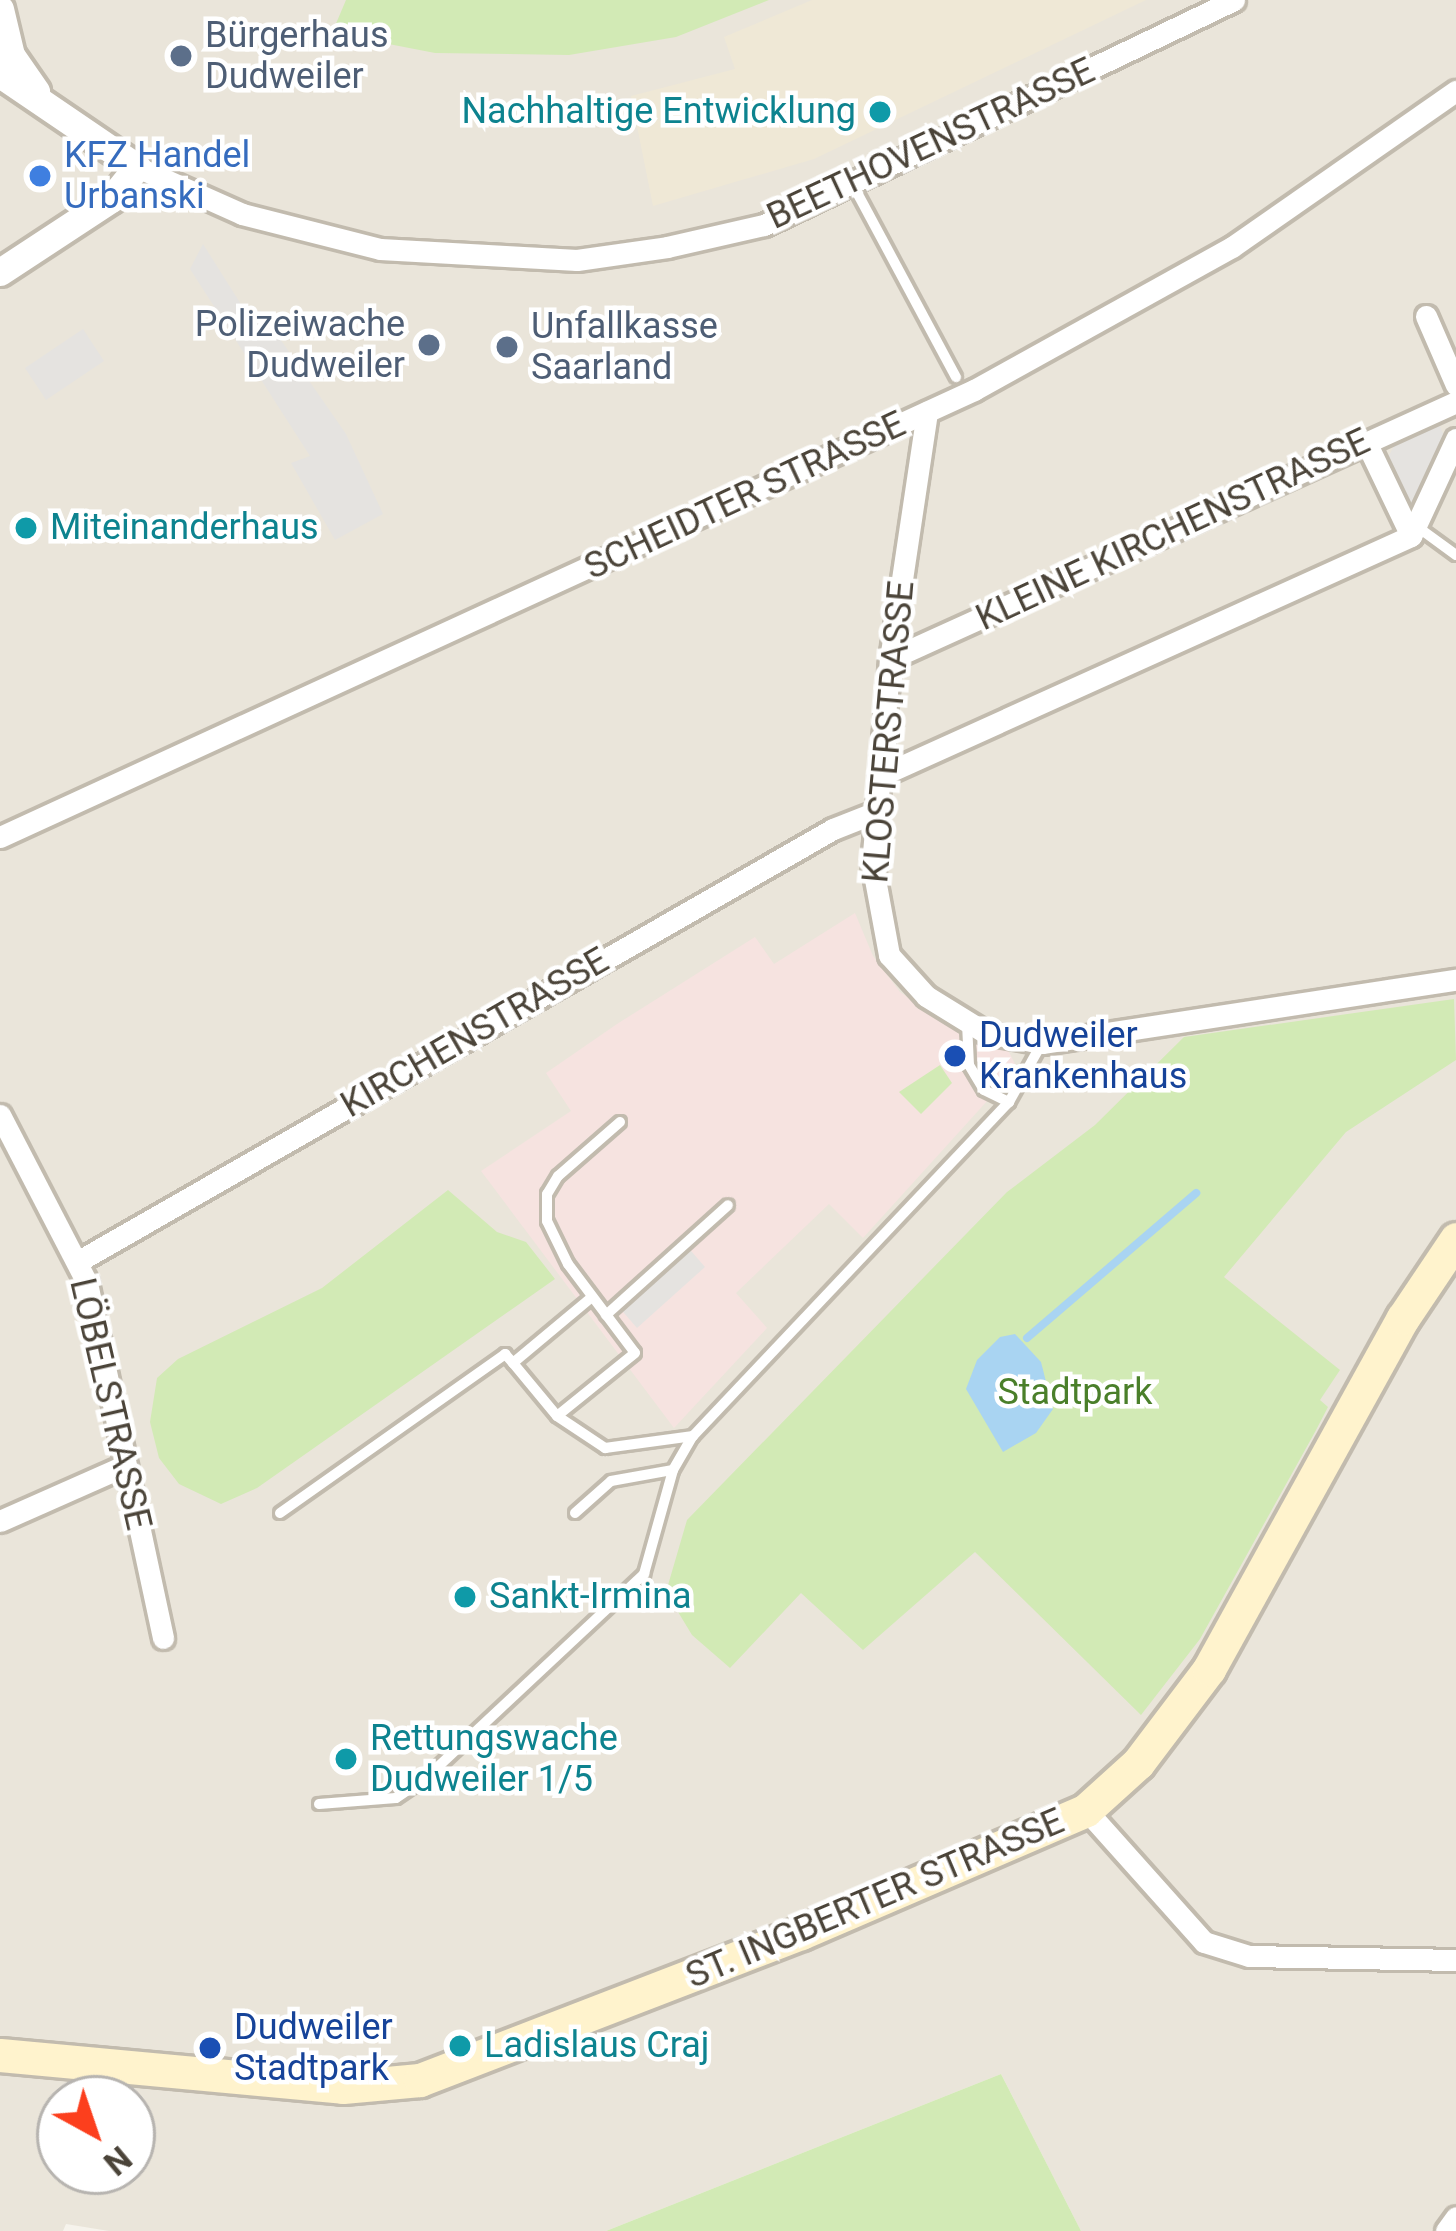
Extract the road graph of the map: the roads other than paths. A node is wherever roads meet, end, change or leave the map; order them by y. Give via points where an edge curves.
1 (1234, 0) edge
2 (0, 9) edge
3 (0, 74) edge
4 (1456, 92) edge
5 (70, 122) junction
6 (136, 167) junction
7 (853, 185) junction
8 (0, 272) edge
9 (1426, 316) dead end
10 (956, 377) dead end
11 (1456, 385) edge
12 (1456, 402) edge
13 (927, 412) junction
14 (1456, 439) edge
15 (1366, 442) junction
16 (1415, 532) junction
17 (1456, 555) edge
18 (890, 659) junction
19 (880, 776) junction
20 (876, 812) junction
21 (0, 837) edge
22 (1456, 980) edge
23 (967, 1022) junction
24 (1042, 1043) junction
25 (1009, 1102) junction
26 (0, 1115) edge
27 (620, 1122) dead end
28 (728, 1205) dead end
29 (1454, 1247) edge
30 (77, 1262) junction
31 (592, 1297) junction
32 (606, 1315) junction
33 (513, 1363) junction
34 (557, 1416) junction
35 (693, 1436) junction
36 (124, 1466) junction
37 (673, 1470) junction
38 (280, 1513) dead end
39 (575, 1513) dead end
40 (0, 1521) edge
41 (163, 1638) dead end
42 (319, 1804) dead end
43 (1086, 1810) junction
44 (1456, 1960) edge
45 (0, 2055) edge
46 (1456, 2217) edge
47 (1446, 2231) edge

1 - 7 street, BEETHOVENSTRASSE
2 - 5 street, BEETHOVENSTRASSE via 11,55
3 - 5 street, BEETHOVENSTRASSE
4 - 13 street, SCHEIDTER STRASSE via 1232,247
5 - 6 street, BEETHOVENSTRASSE
6 - 7 street, BEETHOVENSTRASSE via 275,225 477,260 577,260 667,247 764,225
6 - 8 street via 111,200
7 - 10 lane
9 - 11 street
12 - 15 street, KLEINE KIRCHENSTRASSE
13 - 18 street, KLOSTERSTRASSE
13 - 21 street, SCHEIDTER STRASSE
14 - 16 street
15 - 16 street
15 - 18 street, KLEINE KIRCHENSTRASSE
16 - 17 lane
16 - 19 street
18 - 19 street, KLOSTERSTRASSE
19 - 20 street, KLOSTERSTRASSE
20 - 23 street, KLOSTERSTRASSE via 872,898 889,955 926,996
20 - 30 street, KIRCHENSTRASSE via 832,829
22 - 24 street, KLOSTERSTRASSE
23 - 24 street, KLOSTERSTRASSE
23 - 25 lane via 968,1065 984,1090
24 - 25 lane
25 - 35 lane
26 - 30 street, LÖBELSTRASSE
27 - 31 lane via 547,1194 552,1239
28 - 32 lane
29 - 43 main road, ST. INGBERTER STRASSE via 1209,1669 1138,1762
30 - 36 street, LÖBELSTRASSE
31 - 32 lane
31 - 33 lane
32 - 34 lane via 635,1353
33 - 34 lane
33 - 38 lane via 505,1354
34 - 35 lane via 605,1448
35 - 37 lane
36 - 40 street
36 - 41 street, LÖBELSTRASSE
37 - 39 lane via 611,1481
37 - 42 lane via 655,1551 624,1594 426,1778 396,1798
43 - 44 street via 1204,1942 1249,1956
43 - 45 main road, ST. INGBERTER STRASSE via 801,1933 420,2080 343,2087
46 - 47 street

